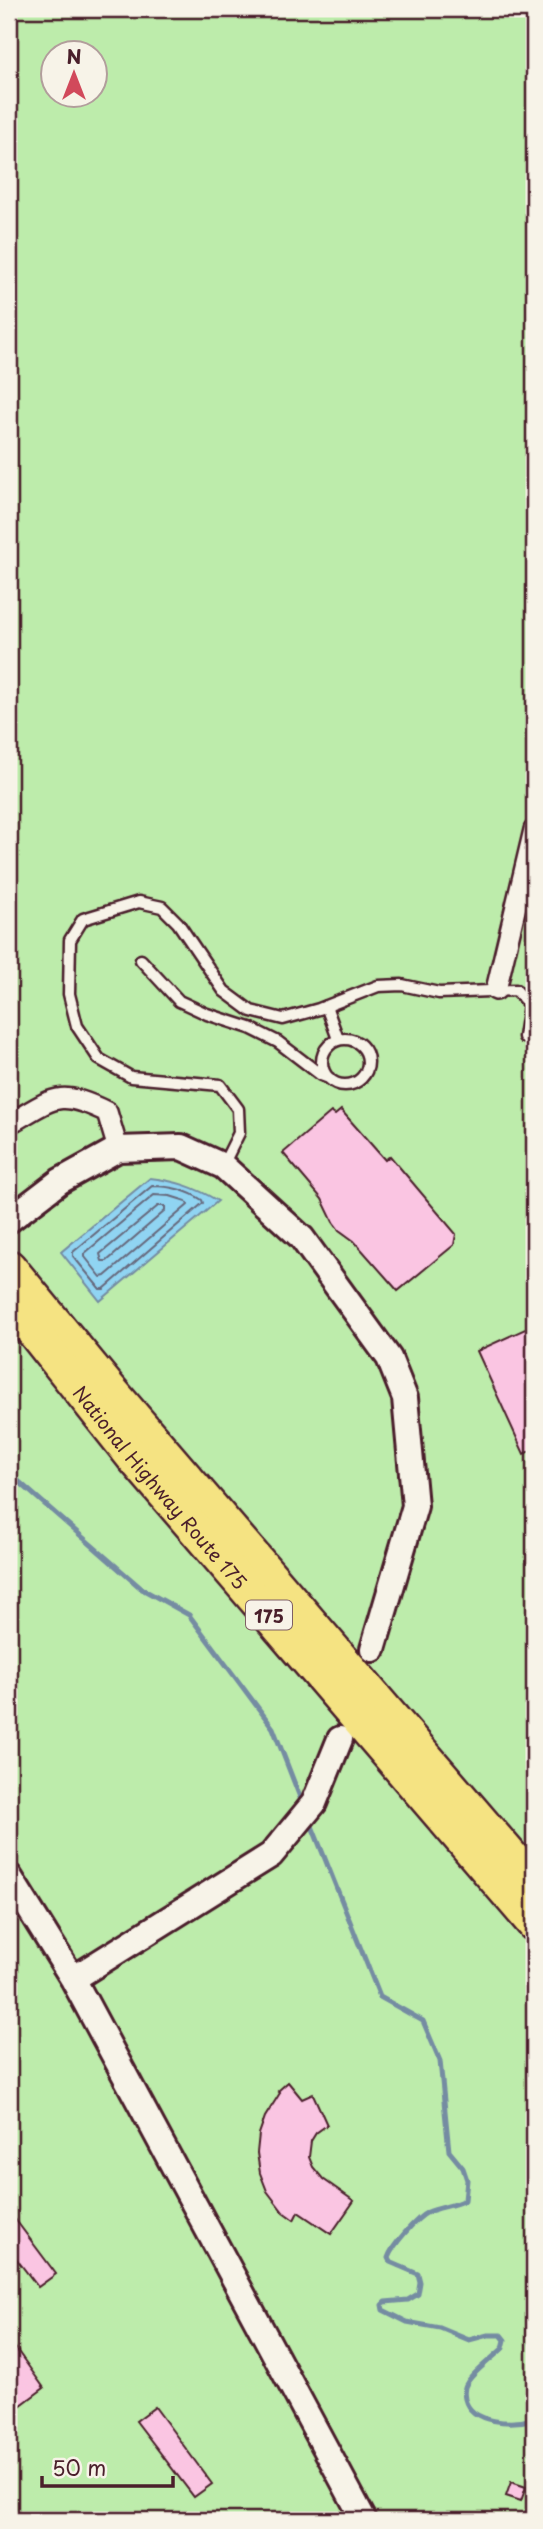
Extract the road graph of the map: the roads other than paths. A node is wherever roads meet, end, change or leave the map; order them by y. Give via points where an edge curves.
1 (534, 830) edge
2 (141, 960) dead end
3 (496, 990) junction
4 (326, 1006) junction
5 (524, 1037) dead end
6 (338, 1039) junction
7 (328, 1078) junction
8 (9, 1124) edge
9 (118, 1149) junction
10 (223, 1166) junction
11 (9, 1220) edge
12 (9, 1266) edge
13 (9, 1301) edge
14 (373, 1649) dead end
15 (340, 1739) dead end
16 (9, 1876) edge
17 (534, 1882) edge
18 (534, 1924) edge
19 (73, 1979) junction
20 (363, 2520) edge

1 - 3 street
2 - 7 lane via 179,1001 278,1042
3 - 4 lane via 439,993 402,985 378,986
3 - 5 lane via 516,990 530,1005
4 - 6 lane
4 - 10 lane via 283,1019 251,1011 224,991 162,907 139,902 83,919 70,940 69,994 76,1026 99,1059 131,1077 220,1085 238,1109 239,1133
6 - 7 lane via 322,1056
6 - 7 lane via 352,1040 364,1048 366,1069 351,1084
8 - 9 street via 61,1096 80,1098 107,1112
9 - 10 street via 181,1147
9 - 11 street via 60,1181
10 - 14 street via 302,1238 389,1358 405,1398 415,1506
12 - 17 highway, National Highway Route 175 / 175
13 - 18 highway, National Highway Route 175 / 175 via 132,1456
15 - 19 street via 314,1803 271,1855
16 - 19 street
19 - 20 street

